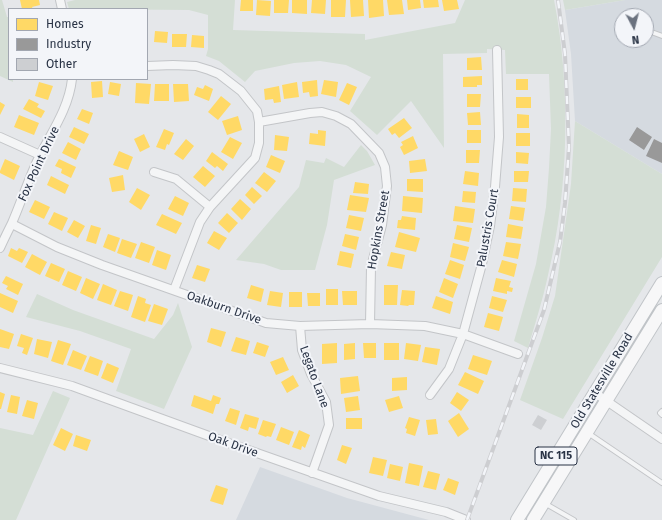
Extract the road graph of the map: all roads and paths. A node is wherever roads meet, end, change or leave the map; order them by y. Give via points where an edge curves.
1 (497, 50) dead end
2 (148, 66) edge
3 (72, 80) edge
4 (259, 122) junction
5 (0, 137) edge
6 (40, 155) junction
7 (154, 172) dead end
8 (210, 207) junction
9 (12, 224) junction
10 (0, 248) edge
11 (662, 283) edge
12 (174, 290) junction
13 (660, 318) edge
14 (370, 324) junction
15 (300, 326) junction
16 (463, 334) junction
17 (518, 354) dead end
18 (0, 368) edge
19 (595, 393) junction
20 (430, 395) dead end
21 (606, 400) junction
22 (662, 411) edge
23 (662, 415) edge
24 (586, 432) junction
25 (662, 439) edge
26 (312, 473) junction
27 (662, 483) edge
28 (544, 502) junction
29 (466, 520) edge
30 (516, 520) edge
31 (533, 520) edge
32 (574, 520) edge

1 - 16 street, Palustris Court via 499,137 495,187 482,264
2 - 4 street via 196,66 219,74 241,91 257,111
3 - 6 street, Fox Point Drive via 64,109
4 - 8 street via 259,143 255,158
4 - 14 street, Hopkins Street via 322,112 351,124 379,153 385,167 387,186 382,225 371,267
5 - 6 street
6 - 9 street, Fox Point Drive
7 - 8 street via 176,178
8 - 12 street via 200,222
9 - 10 street, Fox Point Drive
9 - 12 street, Oakburn Drive via 57,247
11 - 19 main road, Old Statesville Road / NC 115
12 - 15 street, Oakburn Drive via 266,323
13 - 21 main road, Old Statesville Road / NC 115
14 - 15 street, Oakburn Drive
14 - 16 street, Oakburn Drive via 425,326
15 - 26 street, Legato Lane via 302,350 326,402 329,425
16 - 17 street, Oakburn Drive
16 - 20 street, Palustris Court via 449,369
18 - 26 street, Oak Drive via 72,386
19 - 21 street
19 - 30 main road, Old Statesville Road / NC 115
21 - 24 main road, Old Statesville Road / NC 115
21 - 25 street
22 - 23 lane
24 - 27 lane
24 - 28 main road, Old Statesville Road / NC 115
26 - 29 street, Oak Drive via 379,496 446,512
28 - 31 main road, Old Statesville Road / NC 115
28 - 32 lane

